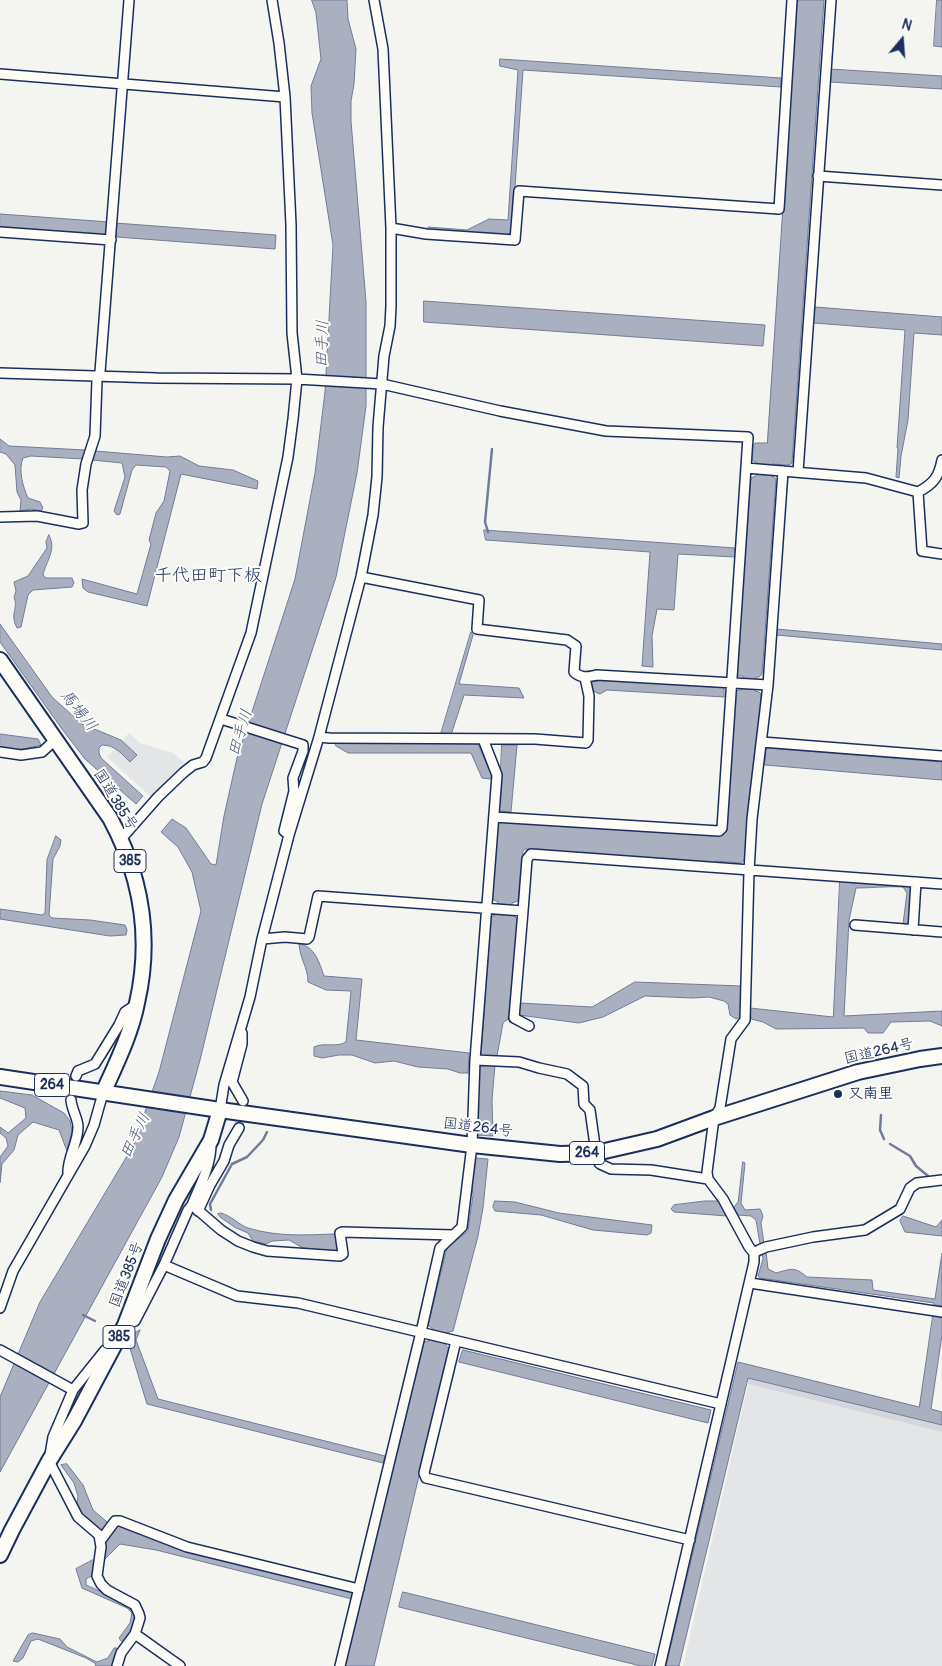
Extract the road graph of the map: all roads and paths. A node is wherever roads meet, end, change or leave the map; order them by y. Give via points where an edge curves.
1 (129, 0) edge
2 (272, 0) edge
3 (374, 0) edge
4 (792, 0) edge
5 (831, 0) edge
6 (0, 74) edge
7 (122, 84) junction
8 (284, 97) junction
9 (818, 176) junction
10 (942, 185) edge
11 (391, 228) junction
12 (0, 232) edge
13 (111, 240) junction
14 (0, 373) edge
15 (98, 377) junction
16 (299, 379) junction
17 (378, 384) junction
18 (942, 460) edge
19 (751, 469) junction
20 (783, 471) junction
21 (798, 472) junction
22 (918, 492) junction
23 (0, 517) edge
24 (942, 554) edge
25 (361, 577) junction
26 (0, 660) edge
27 (585, 678) junction
28 (736, 684) junction
29 (763, 685) junction
30 (224, 720) junction
31 (319, 736) junction
32 (483, 739) junction
33 (55, 740) junction
34 (762, 742) junction
35 (0, 752) edge
36 (942, 756) edge
37 (494, 817) junction
38 (289, 835) junction
39 (121, 838) junction
40 (749, 871) junction
41 (916, 882) junction
42 (942, 884) edge
43 (491, 909) junction
44 (519, 911) junction
45 (855, 925) dead end
46 (913, 930) junction
47 (942, 932) edge
48 (262, 939) junction
49 (137, 1004) junction
50 (529, 1026) dead end
51 (242, 1027) junction
52 (942, 1056) edge
53 (477, 1060) junction
54 (76, 1076) dead end
55 (0, 1077) edge
56 (103, 1093) junction
57 (71, 1100) dead end
58 (243, 1101) tunnel mouth
59 (214, 1109) junction
60 (714, 1118) junction
61 (239, 1128) tunnel mouth
62 (211, 1140) junction
63 (472, 1145) junction
64 (596, 1153) junction
65 (68, 1176) junction
66 (708, 1179) junction
67 (942, 1180) edge
68 (195, 1208) junction
69 (453, 1235) junction
70 (754, 1253) junction
71 (164, 1265) junction
72 (750, 1283) junction
73 (0, 1308) edge
74 (942, 1312) edge
75 (125, 1325) junction
76 (421, 1332) junction
77 (456, 1341) junction
78 (114, 1345) junction
79 (0, 1350) edge
80 (70, 1388) junction
81 (721, 1404) junction
82 (49, 1461) junction
83 (101, 1540) junction
84 (690, 1540) junction
85 (0, 1555) edge
86 (359, 1589) junction
87 (135, 1634) junction
88 (117, 1666) edge
89 (180, 1666) edge
90 (340, 1666) edge
91 (660, 1666) edge

1 - 7 street
2 - 8 street via 280,43
3 - 11 street via 382,49
4 - 11 street via 779,209 519,191 515,240 426,234
5 - 9 street
6 - 7 street
7 - 8 street
7 - 13 street
8 - 16 street via 291,225 292,333
9 - 10 street
9 - 21 street
11 - 17 street via 390,326
12 - 13 street
13 - 15 street
14 - 15 street
15 - 16 street
15 - 23 street via 95,436 82,490 84,523 37,516
16 - 17 street
16 - 30 street via 288,456 252,633
17 - 19 street via 606,431 748,437
17 - 25 street via 378,477
18 - 22 street via 936,478
19 - 20 street
19 - 28 street
20 - 21 street
20 - 29 street
21 - 22 street via 866,478
22 - 24 street via 922,551
25 - 27 street via 479,600 477,629 567,640 576,646 574,672
25 - 31 street
26 - 33 highway, 国道385号 / 385
27 - 28 street via 597,675
27 - 32 street via 589,696 586,743
28 - 29 street
28 - 37 street via 722,828 719,831
29 - 34 street
30 - 38 street via 303,746 293,778 294,791 284,831
30 - 39 street via 204,762 183,773
31 - 32 street
31 - 38 street
32 - 37 street via 497,776
33 - 35 street via 42,752 21,755
33 - 39 highway, 国道385号 / 385
34 - 36 street
34 - 40 street
37 - 43 street
38 - 48 street
39 - 49 highway, 国道385号 / 385 via 139,891 144,931 143,972
40 - 41 street
40 - 44 street via 531,854 527,859
40 - 60 street via 745,1020 732,1039 720,1108
41 - 42 street
41 - 46 street
43 - 44 street
43 - 48 street via 318,896 307,940 285,937
43 - 53 street
44 - 50 street via 514,1018
45 - 46 street
46 - 47 street
48 - 51 street
49 - 54 street via 125,1012 95,1064 78,1071
49 - 56 highway, 国道385号 / 385 via 120,1056
51 - 58 street via 242,1044 232,1082
51 - 59 street
52 - 60 highway, 国道264号 / 264 via 858,1072
53 - 63 street
53 - 64 street via 519,1062 567,1074 583,1086
55 - 56 highway, 国道264号 / 264
56 - 59 highway, 国道264号 / 264
56 - 65 street via 94,1125
57 - 65 street via 78,1128 67,1167
59 - 62 highway, 国道385号 / 385
59 - 63 highway, 国道264号 / 264
60 - 64 highway, 国道264号 / 264 via 657,1139
60 - 66 street
61 - 68 street via 224,1162
62 - 68 street via 211,1153
62 - 75 highway, 国道385号 / 385 via 173,1206
63 - 64 highway, 国道264号 / 264 via 560,1154
63 - 69 street via 462,1226
64 - 66 street via 600,1164 611,1169 651,1170
65 - 73 street via 13,1271
66 - 70 street
67 - 70 street via 917,1183 910,1188 900,1209 865,1230 813,1237 766,1247
68 - 69 street via 238,1241 266,1251 340,1256 343,1254 342,1232
68 - 71 street via 188,1210
69 - 76 street via 440,1248
70 - 72 street
71 - 75 street via 135,1321
71 - 76 street via 237,1296 298,1303
72 - 74 street
72 - 81 street
75 - 78 highway, 国道385号 / 385
76 - 77 street
76 - 86 street
77 - 81 street
77 - 84 street via 424,1473 426,1478
78 - 80 street via 105,1350
78 - 82 highway, 国道385号 / 385
79 - 80 street
80 - 82 street via 53,1437
81 - 84 street
82 - 83 street via 78,1517
82 - 85 highway, 国道385号 / 385
83 - 86 street via 115,1521 120,1521 187,1546
83 - 87 street via 97,1576 107,1590 134,1605 140,1618
84 - 91 street
86 - 90 street
87 - 88 street via 121,1653
87 - 89 street

